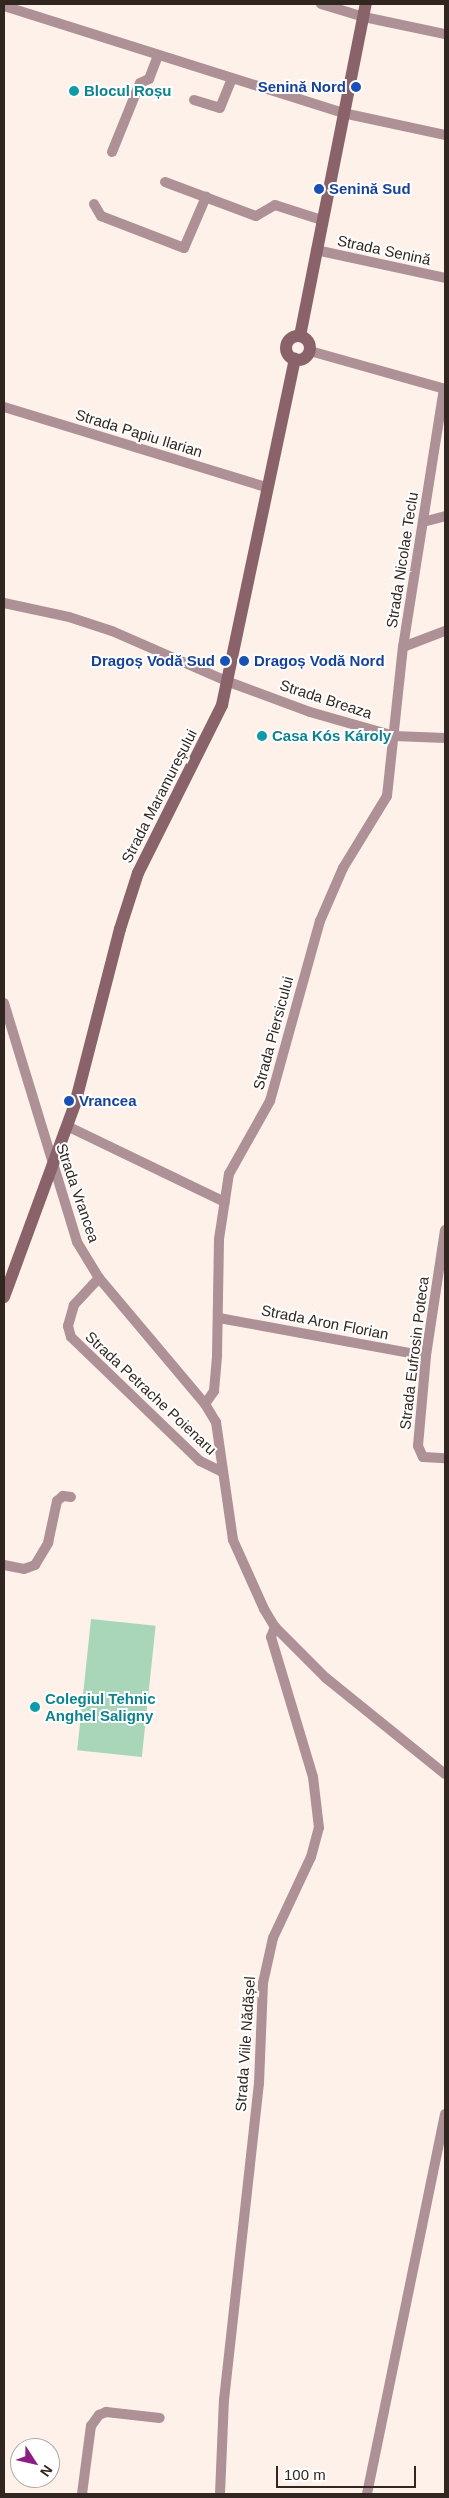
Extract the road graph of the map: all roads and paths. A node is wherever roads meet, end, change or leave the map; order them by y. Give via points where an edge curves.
1 (321, 4) edge
2 (366, 4) edge
3 (4, 6) edge
4 (364, 17) junction
5 (445, 34) edge
6 (158, 56) junction
7 (232, 78) junction
8 (194, 100) dead end
9 (343, 112) junction
10 (445, 135) edge
11 (112, 152) dead end
12 (165, 182) dead end
13 (206, 198) junction
14 (94, 204) dead end
15 (322, 220) junction
16 (316, 250) junction
17 (445, 278) edge
18 (300, 336) junction
19 (310, 352) junction
20 (295, 359) junction
21 (444, 389) edge
22 (4, 407) edge
23 (266, 487) junction
24 (445, 516) edge
25 (423, 522) junction
26 (4, 603) edge
27 (445, 631) edge
28 (403, 646) junction
29 (229, 682) junction
30 (394, 736) junction
31 (445, 738) edge
32 (4, 1003) edge
33 (67, 1126) junction
34 (53, 1155) junction
35 (53, 1171) junction
36 (48, 1184) junction
37 (224, 1202) junction
38 (445, 1230) edge
39 (99, 1278) junction
40 (4, 1297) edge
41 (219, 1318) junction
42 (426, 1356) junction
43 (205, 1404) junction
44 (445, 1458) edge
45 (223, 1472) junction
46 (71, 1497) dead end
47 (4, 1565) edge
48 (275, 1627) junction
49 (445, 1774) edge
50 (445, 2114) edge
51 (160, 2418) dead end
52 (82, 2494) edge
53 (220, 2494) edge
54 (367, 2494) edge

1 - 4 street
2 - 4 main road, Strada Maramureșului
3 - 6 street
4 - 5 street
4 - 9 main road, Strada Maramureșului
6 - 7 street
6 - 11 street via 149,80 140,83
7 - 8 street via 220,108
7 - 9 street
9 - 10 street
9 - 15 main road, Strada Maramureșului
12 - 13 street
13 - 14 street via 184,248 101,216
13 - 15 street via 256,216 275,205
15 - 16 main road, Strada Maramureșului
16 - 17 street, Strada Senină
16 - 18 main road, Strada Maramureșului
18 - 19 main road via 309,342
18 - 20 main road, Strada Maramureșului via 292,337 287,344 288,354
19 - 20 main road via 302,359
19 - 21 street, Strada Nicolae Teclu
20 - 23 main road, Strada Maramureșului
21 - 25 street, Strada Nicolae Teclu
22 - 23 street, Strada Papiu Ilarian
23 - 29 main road, Strada Maramureșului
24 - 25 street
25 - 28 street, Strada Nicolae Teclu
26 - 29 street, Strada Breaza via 69,617 112,631
27 - 28 street
28 - 30 street, Strada Nicolae Teclu
29 - 30 street, Strada Breaza via 310,712
29 - 33 main road, Strada Maramureșului via 213,727 138,873
30 - 31 street, Strada Breaza
30 - 37 street, Strada Piersicului via 388,796 343,868 320,921 277,1079 265,1110 234,1161
32 - 34 street, Strada Vrancea
33 - 34 main road, Strada Maramureșului
33 - 37 street
34 - 35 main road, Strada Maramureșului
34 - 36 street, Strada Vrancea
35 - 36 main road, Strada Maramureșului
35 - 39 street, Strada Vrancea via 77,1242
36 - 40 main road, Strada Maramureșului
37 - 41 street, Strada Piersicului via 219,1240
38 - 42 street, Strada Eufrosin Poteca
39 - 43 street, Strada Vrancea
39 - 45 street, Strada Petrache Poienaru via 74,1305 68,1326 71,1337 200,1461
41 - 42 street, Strada Aron Florian
41 - 43 street, Strada Piersicului via 214,1391
42 - 44 street, Strada Eufrosin Poteca via 418,1450 423,1456
43 - 45 street, Strada Vrancea via 216,1422
45 - 48 street, Strada Viile Nădășel via 233,1540 245,1573
46 - 47 street via 62,1496 57,1501 48,1543 35,1565 24,1569
48 - 49 street via 363,1710
48 - 53 street, Strada Viile Nădășel via 271,1637 313,1777 319,1828 311,1857 273,1938 263,1983 259,2083 224,2400
50 - 54 street
51 - 52 street via 106,2412 99,2415 90,2426

